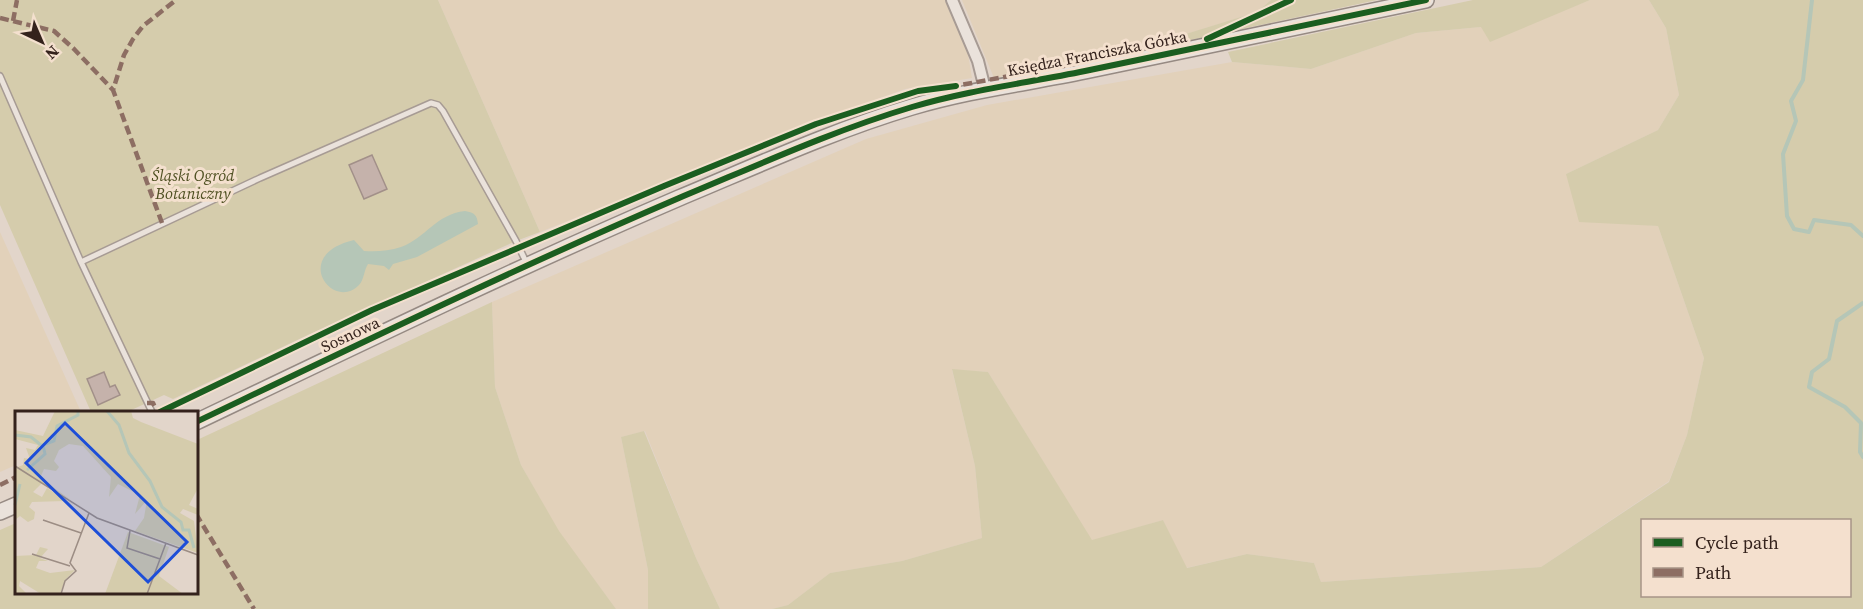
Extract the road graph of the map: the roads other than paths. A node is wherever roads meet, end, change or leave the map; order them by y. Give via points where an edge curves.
1 (952, 0) edge
2 (1426, 0) edge
3 (0, 76) edge
4 (985, 89) junction
5 (81, 262) junction
6 (527, 265) junction
7 (152, 411) edge
8 (198, 421) edge
9 (15, 505) edge
10 (0, 512) edge

1 - 4 street
2 - 4 street, Księdza Franciszka Górka
3 - 5 lane
4 - 6 street, Sosnowa via 912,107 830,136
5 - 6 lane via 431,103 443,111
5 - 7 lane
6 - 8 street, Sosnowa
9 - 10 street

